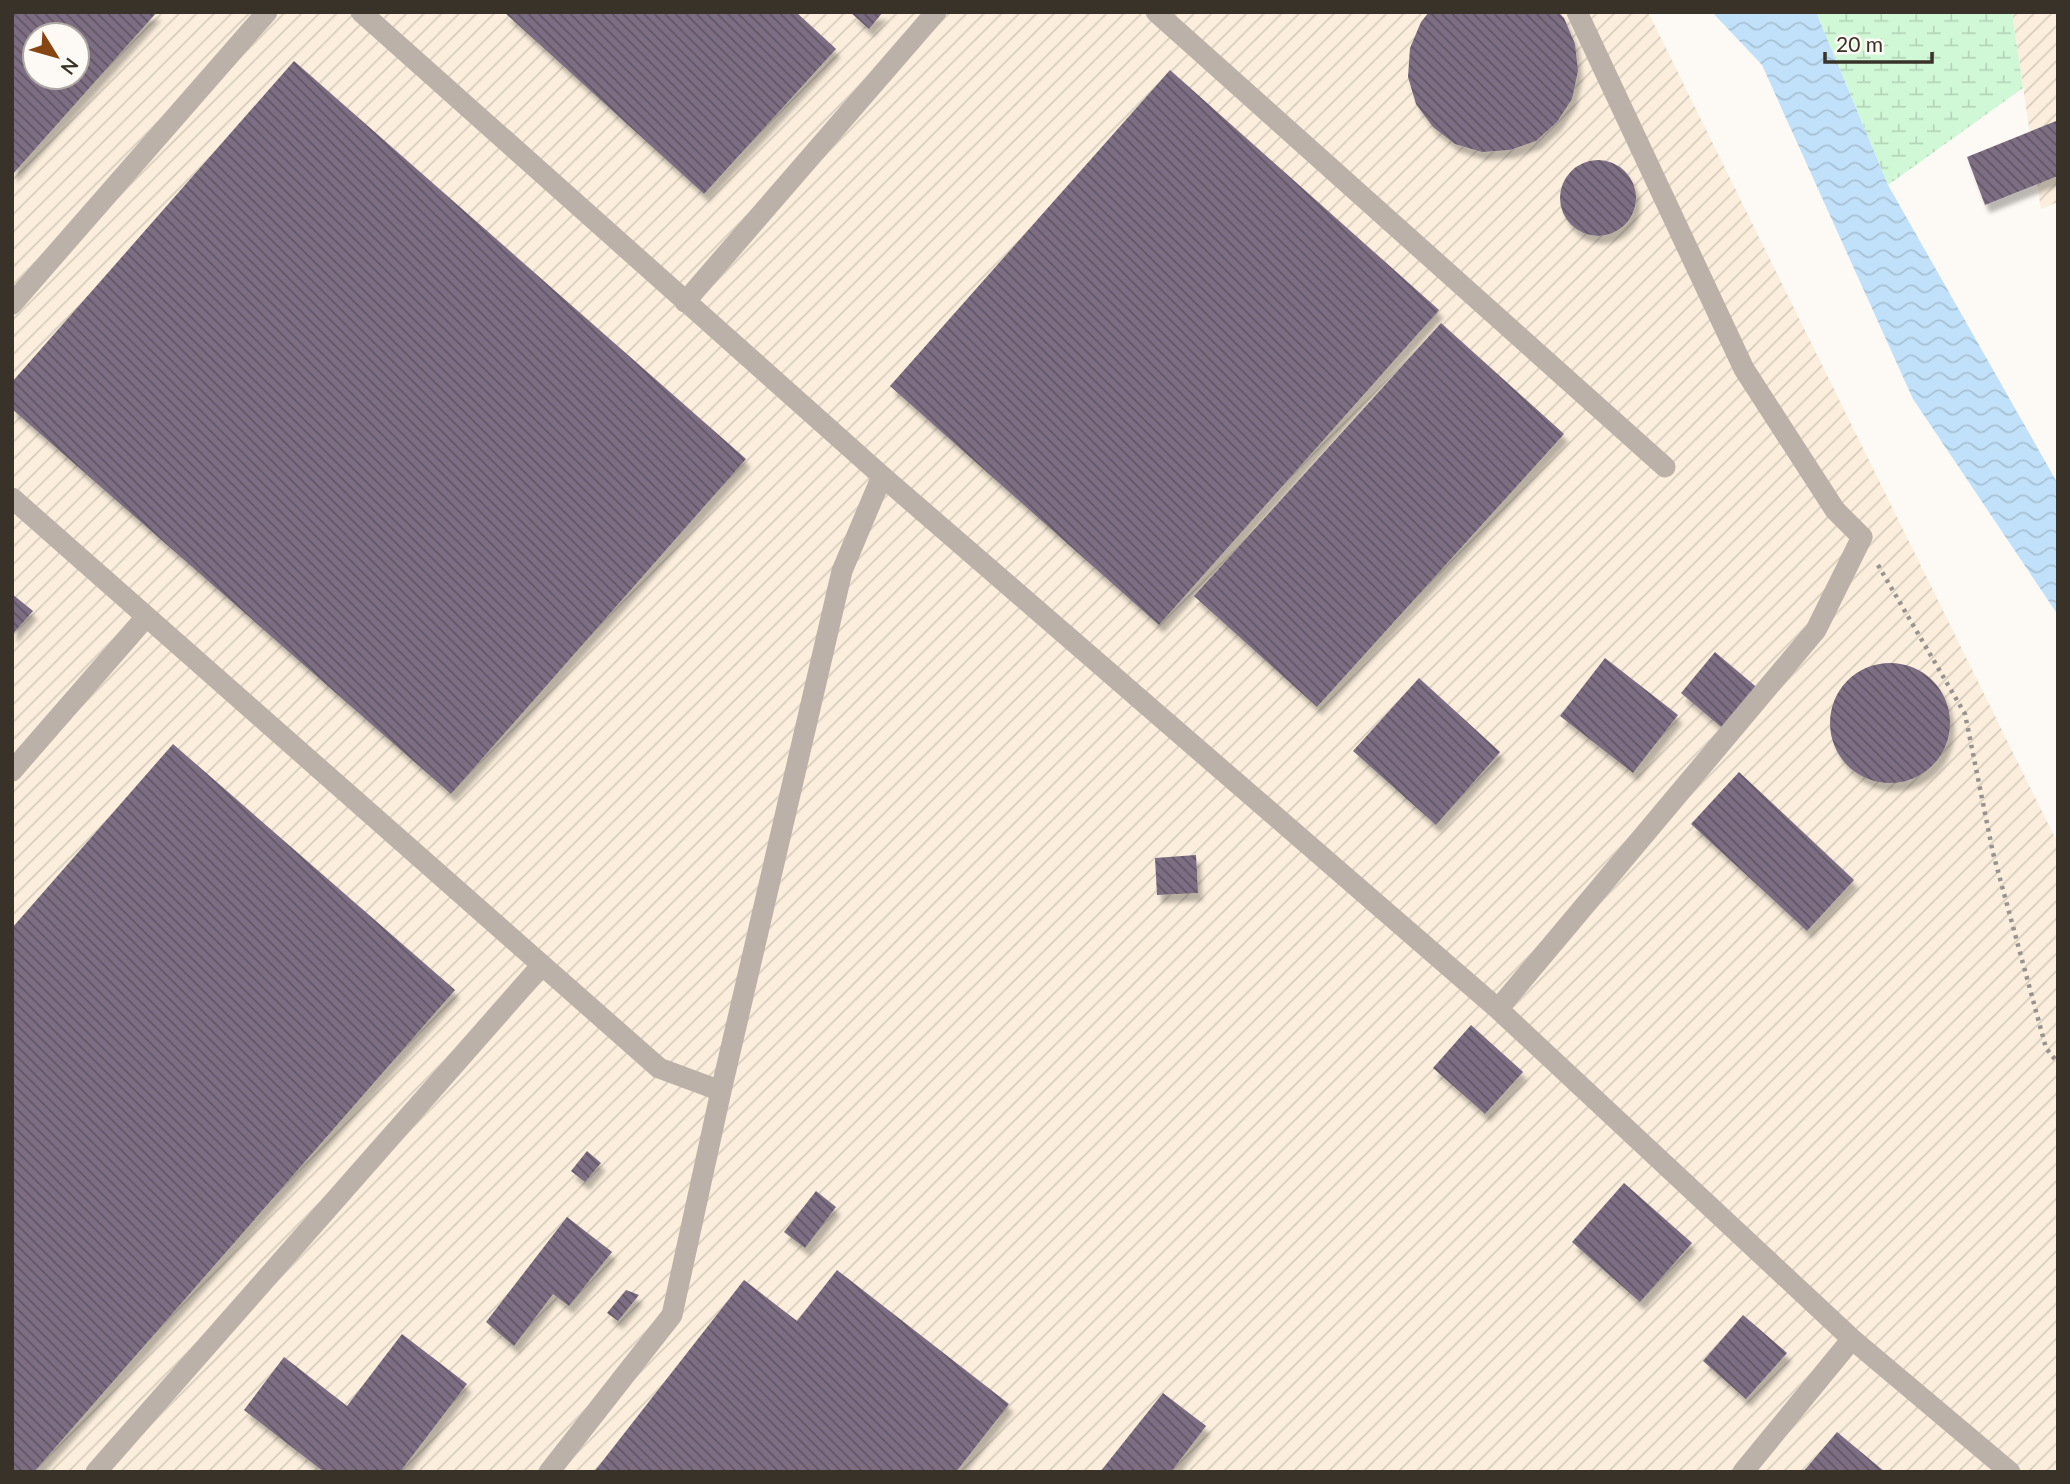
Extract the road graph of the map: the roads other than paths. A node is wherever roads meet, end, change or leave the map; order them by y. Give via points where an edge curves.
1 (267, 12) edge
2 (361, 12) edge
3 (936, 12) edge
4 (1156, 12) edge
5 (1577, 12) edge
6 (685, 302) junction
7 (12, 304) edge
8 (1665, 467) dead end
9 (882, 476) junction
10 (12, 498) edge
11 (146, 617) junction
12 (12, 771) edge
13 (541, 966) junction
14 (1498, 1009) junction
15 (721, 1091) junction
16 (1852, 1339) junction
17 (96, 1472) edge
18 (549, 1472) edge
19 (1744, 1472) edge
20 (2010, 1472) edge

1 - 7 street
2 - 6 street
3 - 6 street
4 - 8 street
5 - 14 street via 1745,369 1835,510 1862,537 1816,630
6 - 9 street
9 - 14 street
9 - 15 street via 842,571
10 - 11 street
11 - 12 street
11 - 13 street
13 - 15 street via 659,1068
13 - 17 street
14 - 16 street
15 - 18 street via 672,1315
16 - 19 street
16 - 20 street

